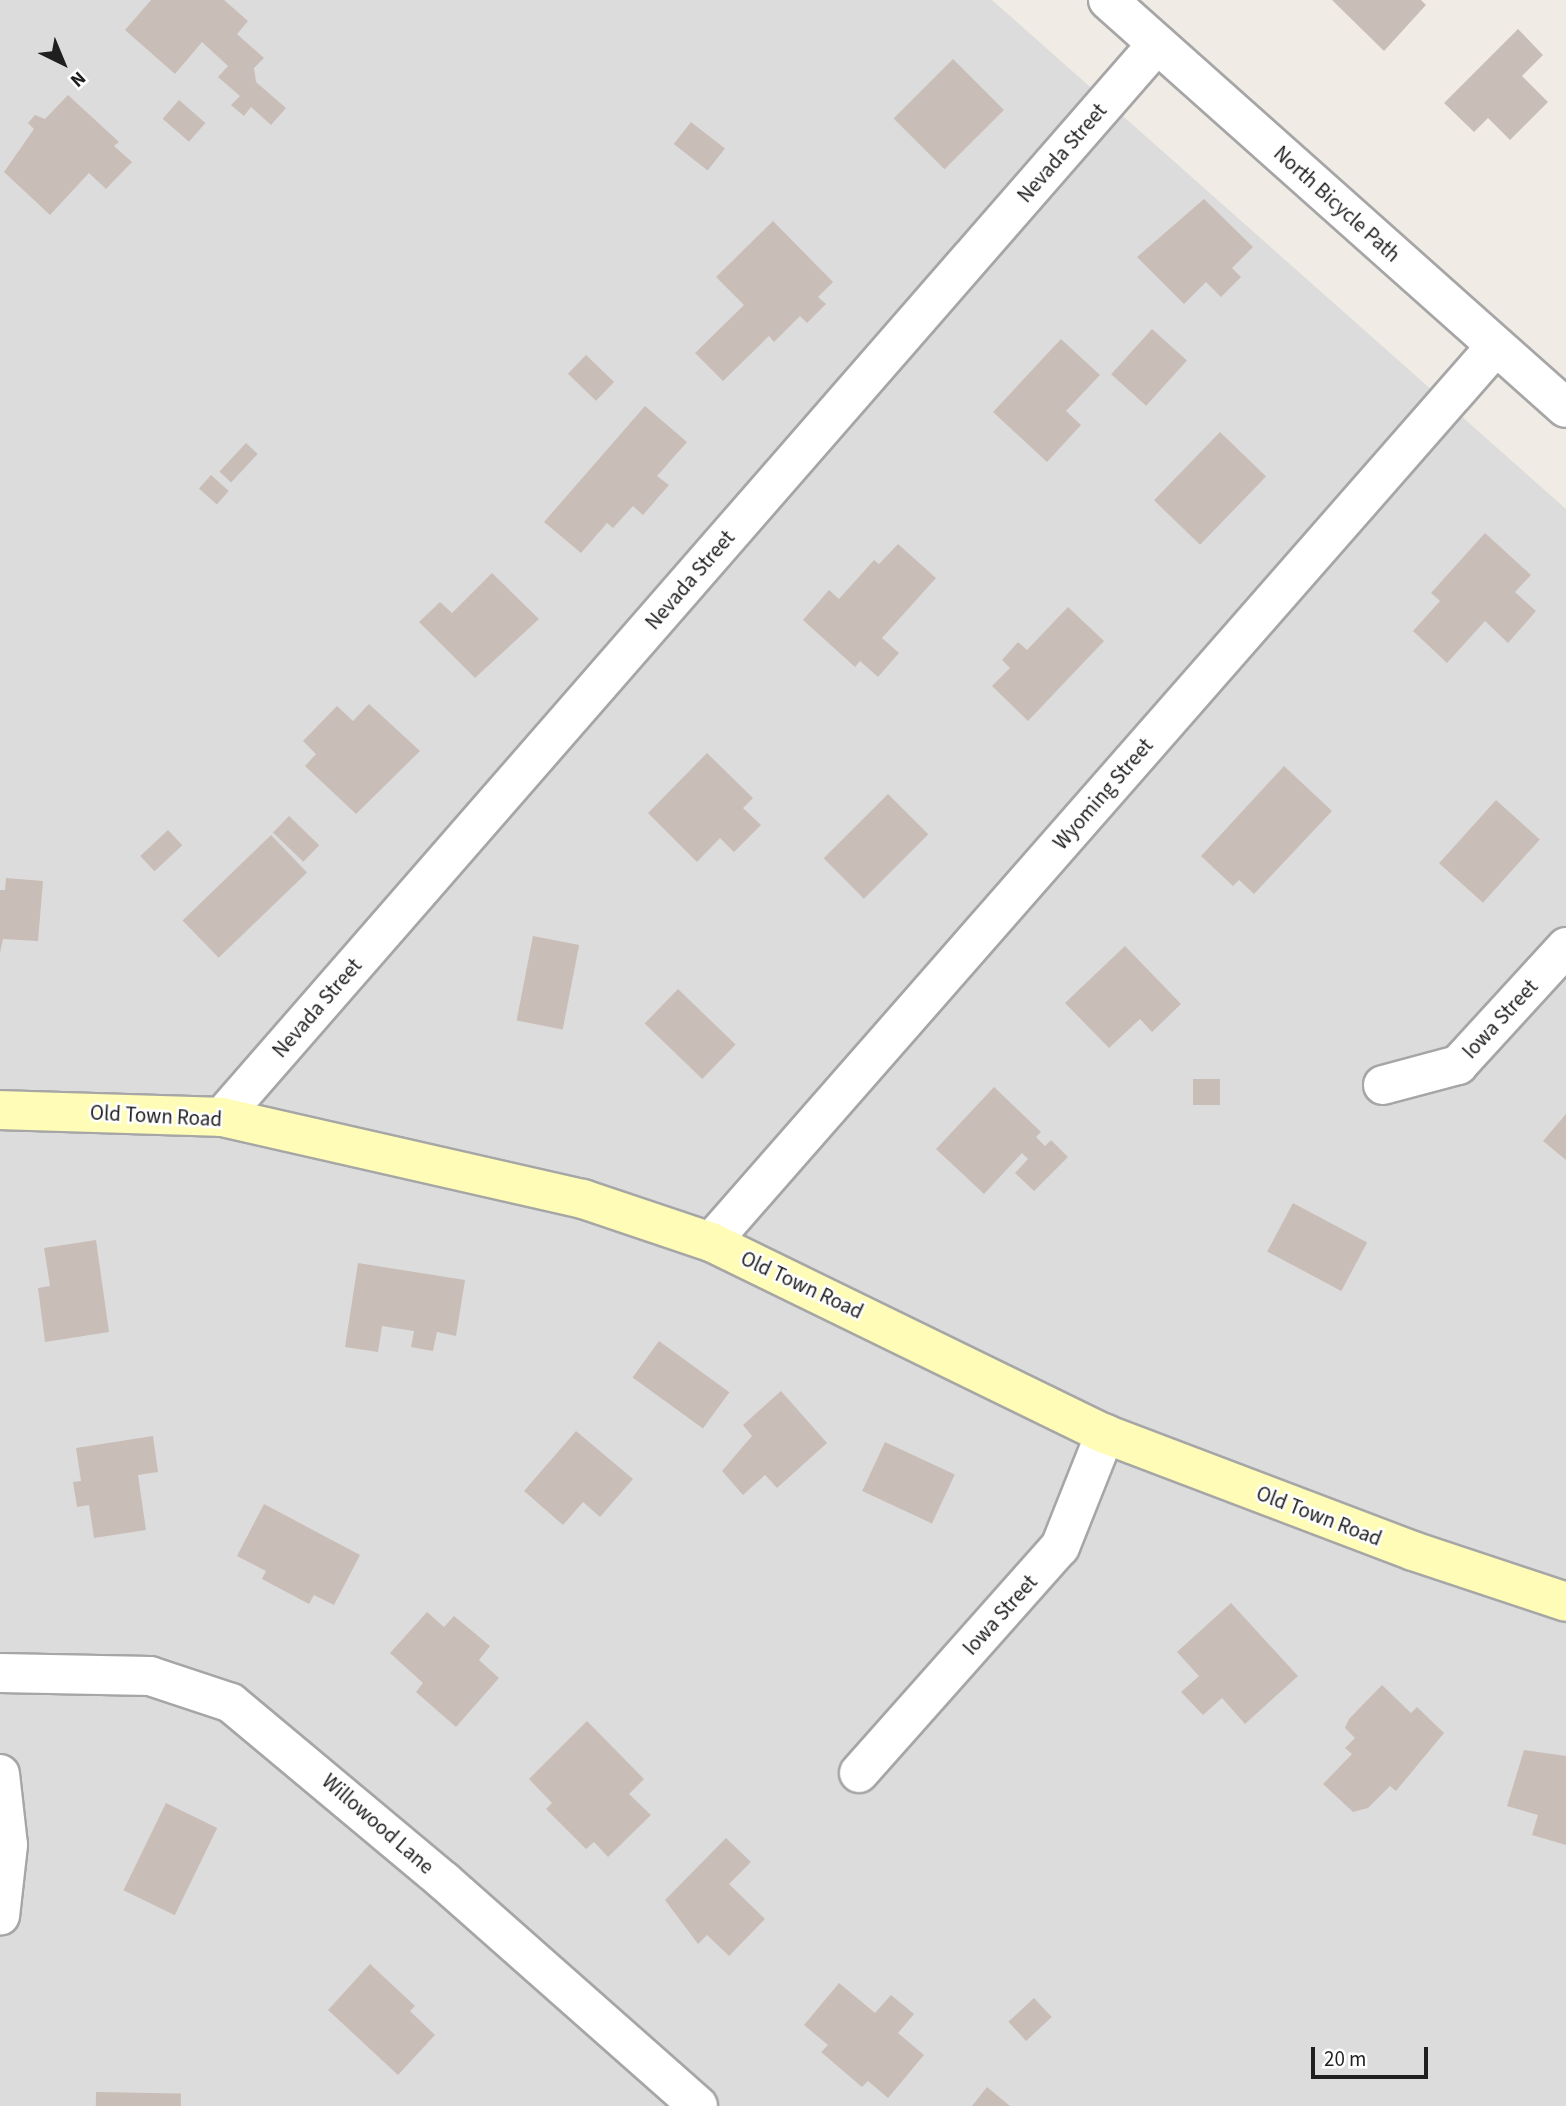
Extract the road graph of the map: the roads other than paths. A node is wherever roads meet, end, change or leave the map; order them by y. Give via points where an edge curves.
1 (1108, 0) edge
2 (1157, 44) junction
3 (1496, 346) junction
4 (1566, 408) edge
5 (1566, 947) edge
6 (1383, 1085) dead end
7 (0, 1110) edge
8 (222, 1116) junction
9 (711, 1242) junction
10 (1105, 1434) junction
11 (1566, 1602) edge
12 (0, 1673) edge
13 (859, 1773) dead end
14 (0, 1774) edge
15 (0, 1916) edge
16 (698, 2106) edge

1 - 2 street, North Bicycle Path
2 - 3 street, North Bicycle Path
2 - 8 street, Nevada Street
3 - 4 street, North Bicycle Path
3 - 9 street, Wyoming Street
5 - 6 street, Iowa Street via 1458,1065
7 - 8 main road, Old Town Road
8 - 9 main road, Old Town Road via 583,1199
9 - 10 main road, Old Town Road
10 - 11 main road, Old Town Road via 1413,1551
10 - 13 street, Iowa Street via 1060,1547
12 - 16 street, Willowood Lane via 150,1676 231,1703 444,1881
14 - 15 street via 8,1845

